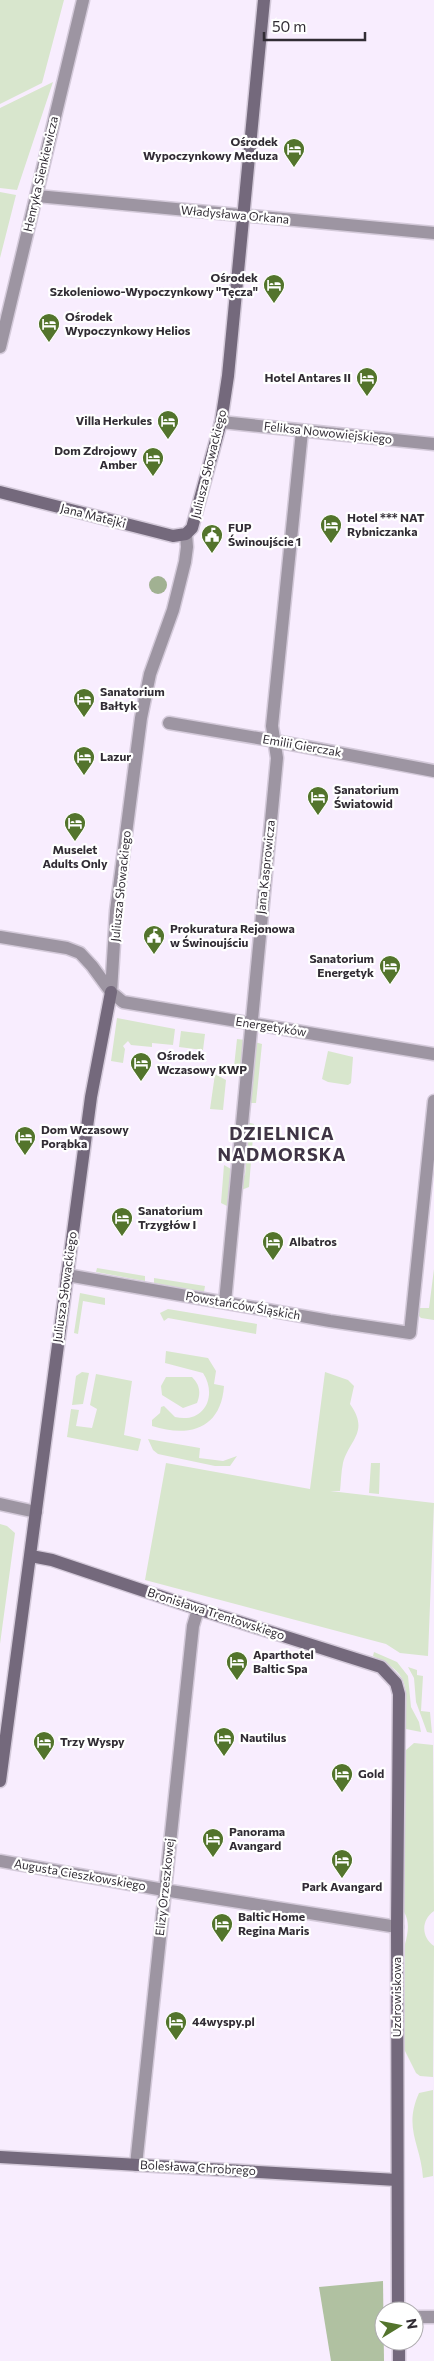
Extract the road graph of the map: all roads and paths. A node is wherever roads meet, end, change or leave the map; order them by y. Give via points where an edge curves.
1 (83, 0) edge
2 (262, 2) edge
3 (37, 196) junction
4 (244, 216) junction
5 (434, 233) edge
6 (0, 347) edge
7 (221, 422) junction
8 (302, 431) junction
9 (434, 444) edge
10 (0, 492) edge
11 (186, 534) junction
12 (169, 724) dead end
13 (275, 740) junction
14 (434, 771) edge
15 (0, 937) edge
16 (111, 992) junction
17 (250, 1023) junction
18 (434, 1054) edge
19 (434, 1101) edge
20 (67, 1275) junction
21 (225, 1302) junction
22 (0, 1504) edge
23 (36, 1512) junction
24 (31, 1556) junction
25 (198, 1610) junction
26 (396, 1683) joint
27 (0, 1781) edge
28 (0, 1861) edge
29 (164, 1890) junction
30 (397, 1927) junction
31 (0, 2157) edge
32 (136, 2165) junction
33 (397, 2180) junction
34 (398, 2301) edge

1 - 3 street, Henryka Sienkiewicza
2 - 4 street, Juliusza Słowackiego
3 - 4 street, Władysława Orkana
3 - 6 street, Henryka Sienkiewicza
4 - 5 street, Władysława Orkana
4 - 7 street, Juliusza Słowackiego
7 - 8 street, Feliksa Nowowiejskiego
7 - 11 street, Juliusza Słowackiego via 196,518
8 - 9 street, Feliksa Nowowiejskiego
8 - 13 street, Jana Kasprowicza via 272,726
10 - 11 street, Jana Matejki via 173,536
11 - 16 street, Juliusza Słowackiego via 187,547 173,610 150,674 141,718 116,911
12 - 13 street, Emilii Gierczak
13 - 14 street, Emilii Gierczak
13 - 17 street, Jana Kasprowicza via 277,758
15 - 16 street via 80,953
16 - 17 street, Energetyków via 123,1002
16 - 20 street, Juliusza Słowackiego via 91,1097
17 - 18 street, Energetyków
17 - 21 street, Jana Kasprowicza
19 - 21 street, Powstańców Śląskich via 410,1333
20 - 21 street, Powstańców Śląskich
20 - 23 street, Juliusza Słowackiego
22 - 23 street
23 - 24 street, Juliusza Słowackiego
24 - 25 street, Bronisława Trentowskiego via 52,1560
24 - 27 street, Juliusza Słowackiego
25 - 26 street, Bronisława Trentowskiego via 381,1667
25 - 29 street, Elizy Orzeszkowej via 193,1626
26 - 30 street, Uzdrowiskowa via 399,1694
28 - 29 street, Augusta Cieszkowskiego
29 - 30 street, Augusta Cieszkowskiego
29 - 32 street, Elizy Orzeszkowej
30 - 33 street, Uzdrowiskowa
31 - 32 street, Bolesława Chrobrego
32 - 33 street, Bolesława Chrobrego
33 - 34 street, Uzdrowiskowa

